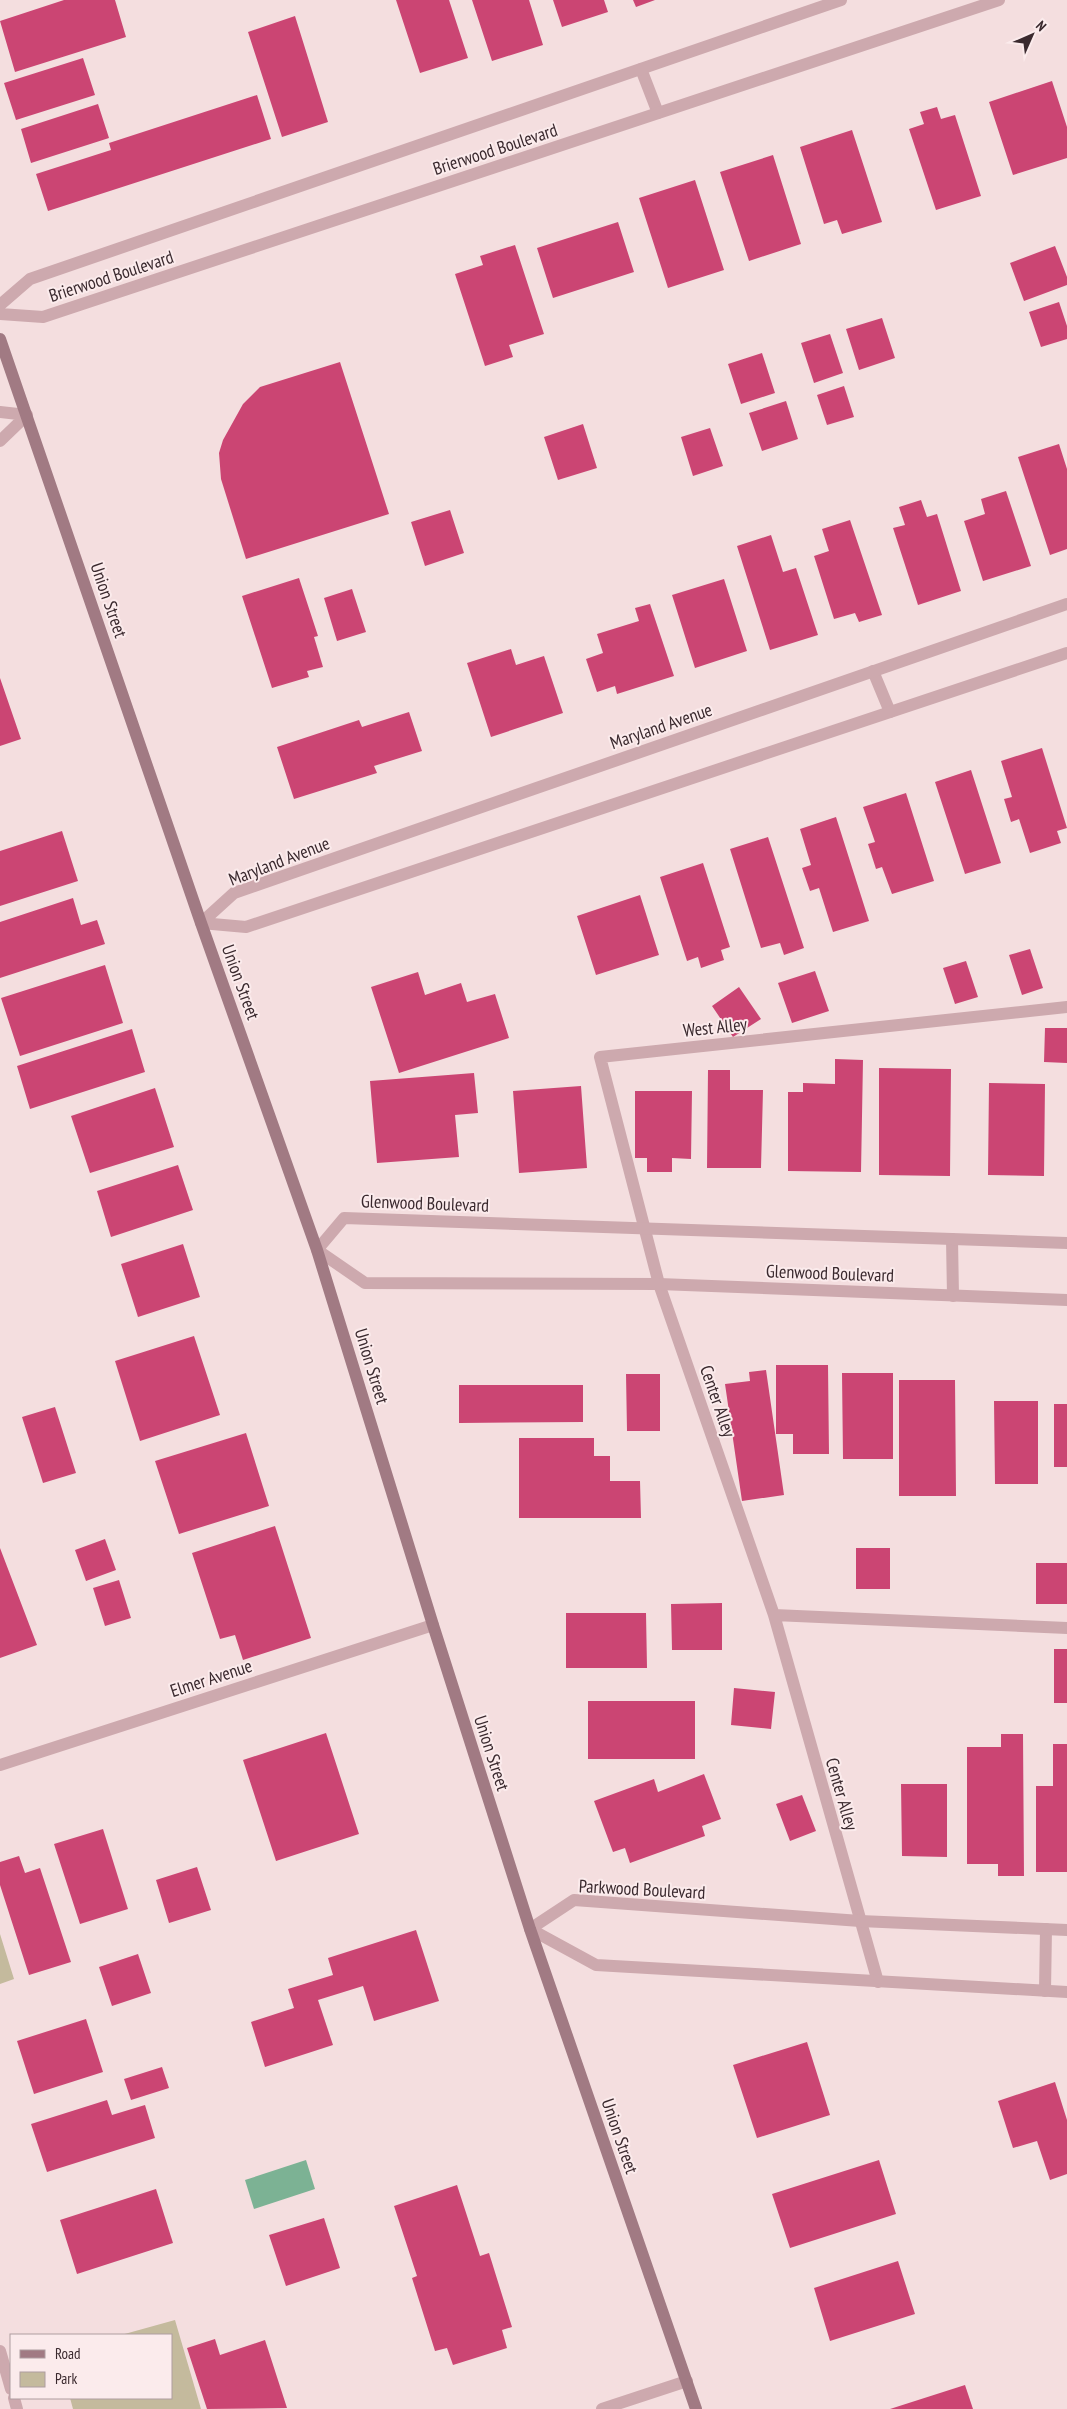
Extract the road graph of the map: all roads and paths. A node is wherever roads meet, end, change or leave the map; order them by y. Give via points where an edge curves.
1 (841, 0) edge
2 (999, 0) edge
3 (641, 69) junction
4 (658, 113) junction
5 (0, 305) edge
6 (0, 314) edge
7 (0, 339) edge
8 (0, 412) edge
9 (27, 415) junction
10 (0, 441) edge
11 (1067, 604) edge
12 (1067, 653) edge
13 (873, 672) junction
14 (890, 712) junction
15 (201, 923) junction
16 (1067, 1007) edge
17 (645, 1227) junction
18 (952, 1239) junction
19 (1067, 1243) edge
20 (317, 1250) junction
21 (659, 1284) junction
22 (953, 1296) junction
23 (1067, 1300) edge
24 (774, 1615) junction
25 (433, 1625) junction
26 (1067, 1628) edge
27 (0, 1764) edge
28 (860, 1921) junction
29 (530, 1929) junction
30 (1046, 1930) junction
31 (1067, 1930) edge
32 (878, 1982) junction
33 (1045, 1991) junction
34 (1067, 1992) edge
35 (0, 2351) edge
36 (687, 2381) junction
37 (10, 2386) edge
38 (602, 2409) edge
39 (696, 2409) edge

1 - 3 street, Brierwood Boulevard
2 - 4 street, Brierwood Boulevard
3 - 4 street
3 - 5 street, Brierwood Boulevard via 30,279
4 - 6 street, Brierwood Boulevard via 43,317
7 - 9 main road, Union Street
8 - 9 street
9 - 10 street
9 - 15 main road, Union Street
11 - 13 street, Maryland Avenue
12 - 14 street
13 - 14 street
13 - 15 street, Maryland Avenue via 234,893
14 - 15 street via 246,926
15 - 20 main road, Union Street
16 - 17 street, West Alley via 600,1057
17 - 18 street, Glenwood Boulevard
17 - 20 street, Glenwood Boulevard via 344,1218
17 - 21 street, West Alley
18 - 19 street, Glenwood Boulevard
18 - 22 street
20 - 21 street, Glenwood Boulevard via 365,1283
20 - 25 main road, Union Street
21 - 22 street, Glenwood Boulevard
21 - 24 street, Center Alley
22 - 23 street, Glenwood Boulevard
24 - 26 street
24 - 28 street, Center Alley
25 - 27 street, Elmer Avenue
25 - 29 main road, Union Street
28 - 29 street, Parkwood Boulevard via 574,1900
28 - 30 street, Parkwood Boulevard
28 - 32 street, Center Alley
29 - 32 street via 596,1965
29 - 36 main road, Union Street
30 - 31 street, Parkwood Boulevard
30 - 33 street
32 - 33 street
33 - 34 street
35 - 37 street
36 - 38 street
36 - 39 main road, Union Street

